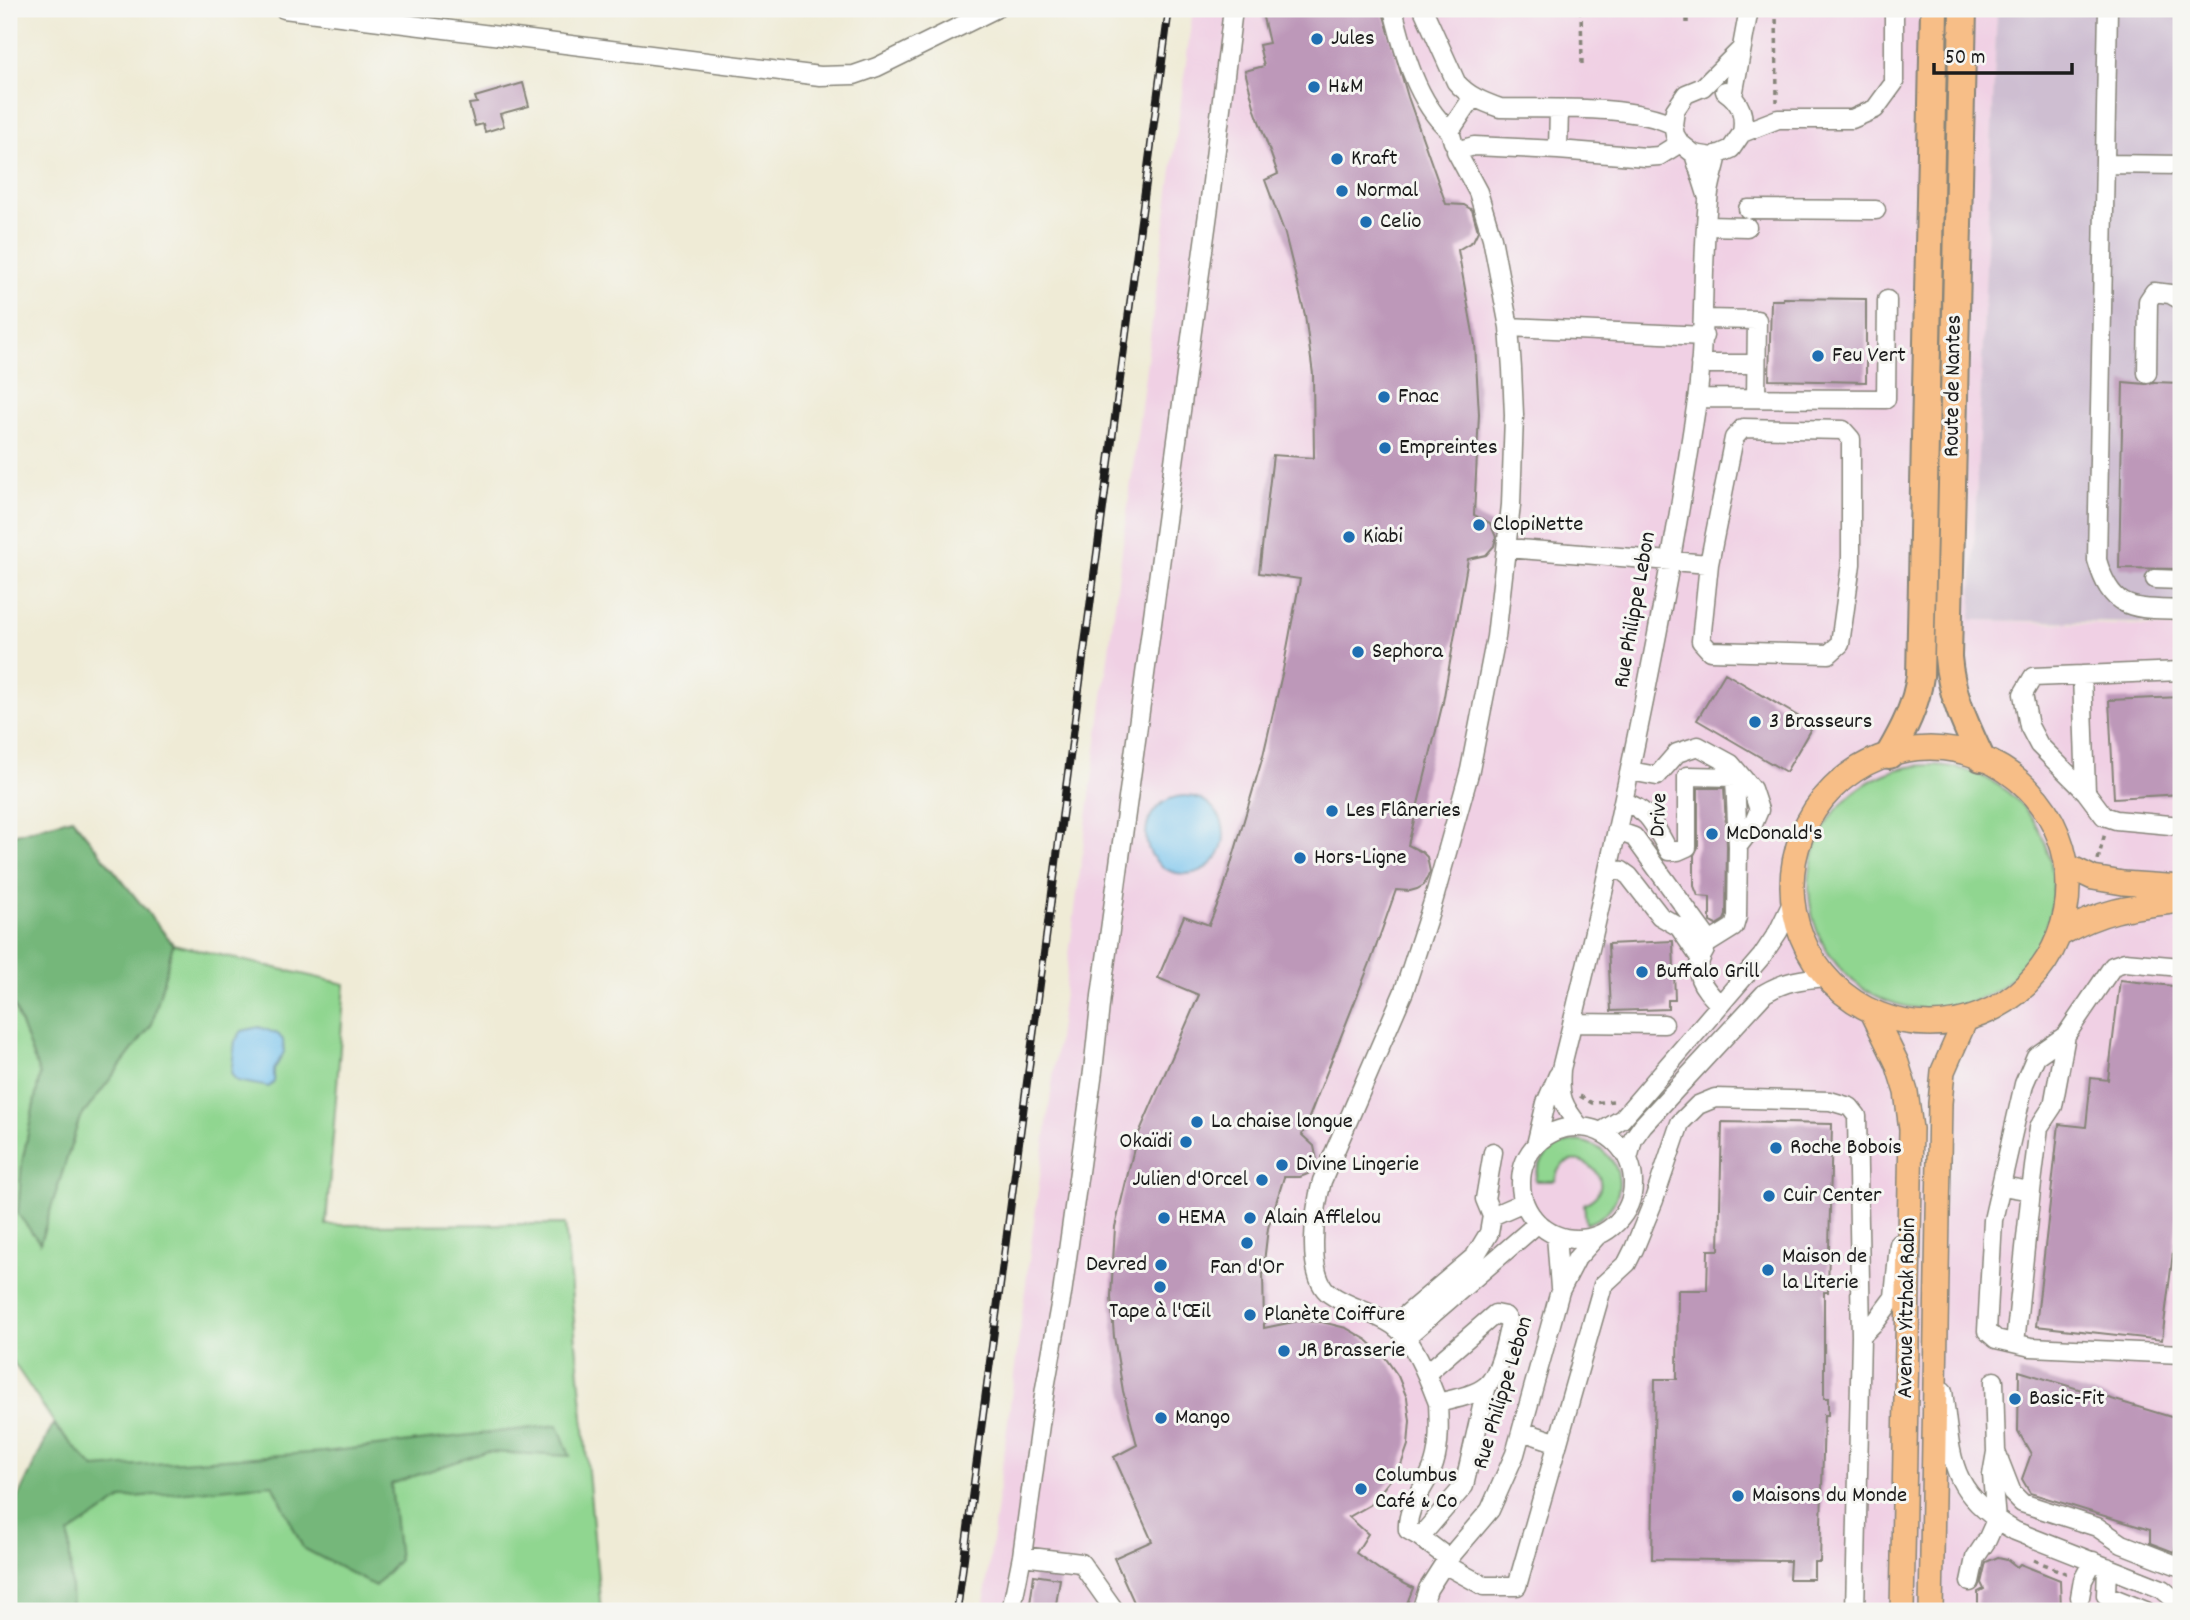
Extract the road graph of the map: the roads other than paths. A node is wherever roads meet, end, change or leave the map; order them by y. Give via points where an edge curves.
1 (284, 9) edge
2 (995, 9) edge
3 (1234, 9) edge
4 (1393, 9) edge
5 (1423, 9) edge
6 (1749, 9) edge
7 (1894, 9) edge
8 (1934, 9) edge
9 (1963, 9) edge
10 (2108, 9) edge
11 (1740, 50) junction
12 (1703, 87) junction
13 (1473, 97) junction
14 (1737, 102) junction
15 (1559, 109) junction
16 (1778, 113) junction
17 (1674, 118) junction
18 (1450, 131) junction
19 (1742, 133) junction
20 (1680, 143) junction
21 (1558, 150) junction
22 (1456, 151) junction
23 (1694, 154) junction
24 (1716, 156) junction
25 (2105, 164) junction
26 (2181, 165) edge
27 (1708, 198) junction
28 (1876, 210) dead end
29 (1707, 226) junction
30 (1887, 300) dead end
31 (2181, 300) edge
32 (1509, 327) junction
33 (1704, 328) junction
34 (1700, 364) junction
35 (1756, 364) junction
36 (2147, 373) dead end
37 (1697, 398) junction
38 (1756, 398) junction
39 (1507, 548) junction
40 (1671, 561) junction
41 (1710, 564) junction
42 (2155, 579) dead end
43 (2181, 580) edge
44 (2181, 610) edge
45 (2181, 671) edge
46 (2082, 675) junction
47 (1889, 755) junction
48 (1981, 758) junction
49 (1630, 771) junction
50 (2086, 792) junction
51 (1623, 802) junction
52 (2181, 826) edge
53 (1617, 831) junction
54 (1738, 846) junction
55 (2067, 866) junction
56 (1608, 869) junction
57 (2181, 887) edge
58 (2181, 901) edge
59 (1792, 904) junction
60 (2061, 934) junction
61 (1710, 942) junction
62 (1700, 958) junction
63 (2181, 967) edge
64 (1825, 977) junction
65 (1719, 1004) junction
66 (1872, 1012) junction
67 (1965, 1021) junction
68 (1572, 1023) junction
69 (1664, 1024) dead end
70 (2066, 1035) junction
71 (1561, 1069) junction
72 (2017, 1112) junction
73 (2046, 1118) junction
74 (1580, 1127) junction
75 (1912, 1129) junction
76 (1601, 1132) junction
77 (1536, 1145) junction
78 (1493, 1152) dead end
79 (1628, 1159) junction
80 (2003, 1186) junction
81 (2031, 1191) junction
82 (1633, 1192) junction
83 (1654, 1200) junction
84 (1524, 1202) junction
85 (1492, 1216) junction
86 (1538, 1223) junction
87 (1556, 1235) junction
88 (1598, 1235) junction
89 (1560, 1291) junction
90 (1400, 1332) junction
91 (1861, 1336) junction
92 (1936, 1342) junction
93 (2015, 1343) junction
94 (2181, 1354) edge
95 (1427, 1373) junction
96 (1994, 1381) dead end
97 (1487, 1385) junction
98 (1438, 1404) junction
99 (1522, 1431) junction
100 (1558, 1443) junction
101 (1996, 1452) junction
102 (1996, 1520) junction
103 (1420, 1537) junction
104 (2122, 1544) junction
105 (1022, 1556) junction
106 (1446, 1561) junction
107 (2104, 1566) junction
108 (2181, 1567) edge
109 (1970, 1582) dead end
110 (2162, 1589) junction
111 (2080, 1597) dead end
112 (2106, 1603) edge
113 (2181, 1605) edge
114 (1012, 1611) edge
115 (1115, 1611) edge
116 (1421, 1611) edge
117 (1855, 1611) edge
118 (1902, 1611) edge
119 (1931, 1611) edge
120 (2146, 1611) edge

1 - 2 street via 820,76 854,75 877,67
3 - 105 street via 1089,1101
4 - 18 street via 1419,85 1436,119
5 - 13 street via 1456,82
6 - 11 street
7 - 16 street via 1894,83 1875,109 1852,119
8 - 47 highway, Route de Nantes via 1920,676 1911,715
9 - 48 highway, Route de Nantes via 1948,657 1959,712
10 - 25 street
11 - 12 street
11 - 14 street
12 - 14 street via 1724,90
12 - 17 street via 1686,94
13 - 15 street via 1500,108
13 - 18 street
14 - 16 street
14 - 19 street via 1744,120
15 - 17 street
15 - 21 street
16 - 19 street
17 - 20 street
18 - 22 street
19 - 24 street via 1731,149
20 - 21 street via 1659,156 1646,157
20 - 23 street
21 - 22 street via 1474,146
22 - 32 street via 1478,192 1492,237
23 - 24 street
23 - 27 street
24 - 27 street, Rue Philippe Lebon
25 - 26 street
25 - 44 street via 2097,560 2104,584 2116,599 2134,607
27 - 29 street, Rue Philippe Lebon
28 - 29 street via 1748,218
29 - 33 street, Rue Philippe Lebon
30 - 38 street via 1886,399
31 - 36 street via 2154,292 2148,301
32 - 33 street
32 - 39 street via 1514,415
33 - 34 street, Rue Philippe Lebon
33 - 35 street via 1757,320
34 - 35 street
34 - 37 street, Rue Philippe Lebon
35 - 38 street
37 - 38 street
37 - 40 street, Rue Philippe Lebon
39 - 40 street
39 - 90 street via 1496,637 1470,770 1440,880 1404,991 1317,1199 1315,1245 1322,1287
40 - 41 street
40 - 49 street, Rue Philippe Lebon
41 - 41 street via 1701,641 1710,651 1829,654 1840,644 1852,519 1851,439 1843,430 1743,428 1734,438
42 - 43 street
45 - 46 street
46 - 50 street
46 - 50 street via 2033,677 2023,694 2029,726 2039,745
47 - 48 main road via 1935,748
47 - 59 main road via 1854,771 1825,796 1804,828 1793,865
48 - 55 main road via 2012,775 2039,800 2057,831
49 - 51 street, Rue Philippe Lebon
49 - 54 street via 1657,776 1677,753 1698,746 1731,764 1752,789 1759,810
50 - 52 street via 2109,818
51 - 53 street, Rue Philippe Lebon
51 - 54 street, Drive via 1644,811 1669,851 1678,851 1687,847 1686,776 1735,777
53 - 56 street, Rue Philippe Lebon
53 - 61 street via 1634,837
54 - 61 street via 1737,917 1734,927
55 - 57 main road via 2093,878
55 - 60 main road via 2068,901
56 - 62 street via 1629,876 1660,916 1679,927
56 - 68 street, Rue Philippe Lebon
58 - 60 main road via 2095,915
59 - 64 main road via 1803,942
59 - 65 street via 1762,956
60 - 67 main road via 2039,973 2006,1003
61 - 62 street
62 - 65 street via 1697,971 1702,986
63 - 70 street via 2125,962 2113,966
64 - 66 main road
64 - 79 street via 1794,980 1765,993 1643,1125
65 - 76 street via 1629,1112
66 - 67 main road via 1918,1025
66 - 75 main road, Avenue Yitzhak Rabin via 1897,1063
67 - 92 main road, Avenue Yitzhak Rabin via 1943,1071 1940,1103
68 - 69 street
68 - 71 street, Rue Philippe Lebon
70 - 72 street via 2036,1056
70 - 73 street via 2053,1105
71 - 74 street, Rue Philippe Lebon via 1559,1092
71 - 77 street, Rue Philippe Lebon via 1546,1103
72 - 73 street
72 - 80 street
73 - 81 street via 2039,1126
74 - 76 street
74 - 77 street via 1564,1128
75 - 91 street via 1894,1297
75 - 118 main road, Avenue Yitzhak Rabin
76 - 79 street
77 - 84 street via 1523,1166
78 - 85 street via 1485,1199
79 - 82 street
80 - 81 street
80 - 93 street via 1993,1220 1987,1331 1996,1339
81 - 93 street
82 - 83 street
82 - 88 street via 1621,1218
83 - 91 street via 1680,1123 1698,1105 1715,1098 1830,1101 1850,1107 1857,1116
83 - 100 street via 1627,1263 1603,1285
84 - 85 street
84 - 86 street
85 - 90 street via 1489,1233 1475,1256
86 - 87 street
86 - 90 street
87 - 88 street via 1570,1239
87 - 89 street, Rue Philippe Lebon
88 - 89 street, Rue Philippe Lebon via 1577,1258
89 - 99 street, Rue Philippe Lebon
90 - 95 street
91 - 117 street
92 - 102 street via 1951,1458 1966,1490
92 - 119 main road, Avenue Yitzhak Rabin
93 - 94 street
95 - 97 street via 1494,1314 1504,1316 1510,1323 1501,1358
95 - 98 street
96 - 101 street
97 - 98 street
97 - 103 street via 1464,1486
98 - 103 street via 1440,1428 1434,1464 1407,1517 1408,1530
99 - 100 street
99 - 106 street, Rue Philippe Lebon via 1490,1510
100 - 106 street via 1517,1586 1484,1586
101 - 102 street via 1992,1475
101 - 104 street via 2012,1493 2022,1503 2097,1527
102 - 107 street
102 - 109 street via 1975,1558
103 - 106 street
104 - 107 street
104 - 108 street
105 - 114 street
105 - 115 street via 1081,1563
106 - 116 street, Rue Philippe Lebon
107 - 110 street
107 - 111 street via 2083,1580
107 - 112 street
108 - 110 street
110 - 113 street
112 - 120 street

